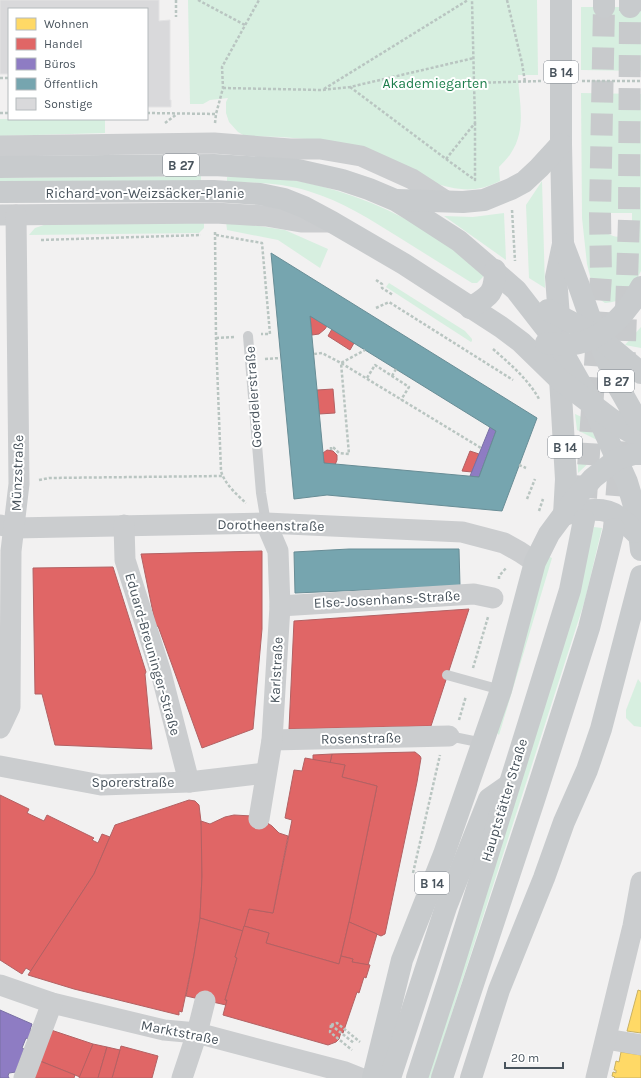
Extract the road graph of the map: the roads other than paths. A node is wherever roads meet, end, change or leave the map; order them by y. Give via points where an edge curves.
1 (561, 0) edge
2 (561, 144) junction
3 (0, 146) edge
4 (290, 149) junction
5 (0, 167) edge
6 (342, 180) junction
7 (0, 192) edge
8 (394, 200) junction
9 (446, 201) junction
10 (8, 215) edge
11 (332, 222) junction
12 (563, 244) junction
13 (495, 270) junction
14 (641, 287) edge
15 (516, 290) junction
16 (585, 302) junction
17 (628, 306) junction
18 (470, 308) junction
19 (559, 317) junction
20 (596, 335) junction
21 (248, 336) road end
22 (521, 342) junction
23 (558, 344) junction
24 (641, 373) edge
25 (560, 380) junction
26 (593, 406) junction
27 (641, 424) tunnel mouth
28 (641, 438) edge
29 (641, 454) edge
30 (617, 459) junction
31 (574, 517) junction
32 (266, 523) junction
33 (124, 525) junction
34 (7, 526) edge
35 (614, 529) tunnel mouth
36 (640, 543) edge
37 (528, 557) junction
38 (641, 576) edge
39 (493, 598) road end
40 (280, 606) junction
41 (448, 675) dead end
42 (501, 690) junction
43 (0, 728) edge
44 (449, 736) joint
45 (272, 740) junction
46 (483, 743) junction
47 (0, 766) edge
48 (266, 773) junction
49 (189, 782) junction
50 (509, 785) junction
51 (259, 819) dead end
52 (641, 882) edge
53 (502, 896) junction
54 (637, 926) edge
55 (0, 985) edge
56 (499, 990) junction
57 (205, 1000) dead end
58 (52, 1003) junction
59 (197, 1033) junction
60 (606, 1039) junction
61 (641, 1044) edge
62 (24, 1078) edge
63 (182, 1078) edge
64 (360, 1078) edge
65 (373, 1078) edge
66 (390, 1078) edge
67 (417, 1078) edge
68 (442, 1078) edge
69 (471, 1078) edge
70 (596, 1078) edge

1 - 2 main road, B 14
2 - 9 main road, B 27 via 524,182 512,189 484,200
2 - 12 main road, B 14
3 - 4 street, Richard-von-Weizsäcker-Planie via 214,143
4 - 6 street, Richard-von-Weizsäcker-Planie
4 - 9 street, Richard-von-Weizsäcker-Planie via 320,149 361,156 412,179
5 - 6 main road, Richard-von-Weizsäcker-Planie / B 27 via 214,165 298,170
6 - 8 main road, Richard-von-Weizsäcker-Planie / B 27
7 - 11 main road, Richard-von-Weizsäcker-Planie / B 27 via 214,191 260,194 284,199
8 - 9 main road, B 27
8 - 13 main road, Richard-von-Weizsäcker-Planie / B 27 via 459,241
10 - 11 street, Richard-von-Weizsäcker-Planie via 215,213 266,216 301,222
10 - 34 street, Münzstraße via 19,484
11 - 18 main road, Richard-von-Weizsäcker-Planie / B 27 via 404,264
12 - 16 main road, B 27
12 - 19 main road, B 14 via 556,277
13 - 15 main road, Richard-von-Weizsäcker-Planie / B 27
13 - 18 main road via 493,290
14 - 17 main road
15 - 19 main road, B 27
15 - 23 main road, B 27
16 - 17 main road via 602,312 614,312
16 - 20 main road, B 27
17 - 20 main road via 617,321
18 - 22 main road, Richard-von-Weizsäcker-Planie / B 27
19 - 20 main road, B 27
19 - 23 main road, B 14
20 - 23 main road via 575,344
20 - 24 main road, B 27
20 - 27 main road, B 27 via 619,388
21 - 32 lane, Goerdelerstraße via 260,493
22 - 23 main road
22 - 25 main road, Richard-von-Weizsäcker-Planie / B 27
23 - 25 main road, B 14
23 - 26 main road, B 27
25 - 26 main road, B 27
25 - 31 main road, B 14 via 566,479
26 - 28 main road, B 27
26 - 30 main road, B 27
29 - 30 main road, B 14
30 - 31 main road, B 14 via 593,478
30 - 36 main road, B 27 via 637,516
31 - 36 main road via 587,509 603,510 618,516
31 - 37 main road, B 14 via 549,534
31 - 50 main road, Hauptstätter Straße / B 14 via 570,590
32 - 33 street, Dorotheenstraße
32 - 37 street, Dorotheenstraße via 462,532 504,543
32 - 40 street, Karlstraße via 278,551
33 - 34 street, Dorotheenstraße
33 - 49 street, Eduard-Breuninger-Straße via 125,560 161,673
34 - 43 street, Münzstraße via 11,551 10,707
35 - 53 main road, Hauptstätter Straße via 589,628
37 - 42 main road, B 14
38 - 56 main road via 601,729 587,770 564,822
39 - 40 street, Else-Josenhans-Straße via 474,594
40 - 45 street, Karlstraße
41 - 42 lane
42 - 46 main road, B 14
44 - 45 street, Rosenstraße
44 - 46 lane
45 - 48 street, Karlstraße
46 - 65 main road, B 14 via 444,854 402,960
47 - 49 street, Sporerstraße via 101,785
48 - 49 street, Sporerstraße
48 - 51 street, Karlstraße
50 - 66 main road, B 14 via 489,799 446,907
50 - 67 main road, Hauptstätter Straße / B 14
52 - 54 street
53 - 56 main road
53 - 68 main road, Hauptstätter Straße
54 - 60 street
55 - 58 street, Marktstraße
56 - 69 main road
57 - 59 street
58 - 59 street, Marktstraße via 164,1030
58 - 62 street
59 - 63 street
59 - 64 street, Marktstraße
60 - 61 street
60 - 70 street

